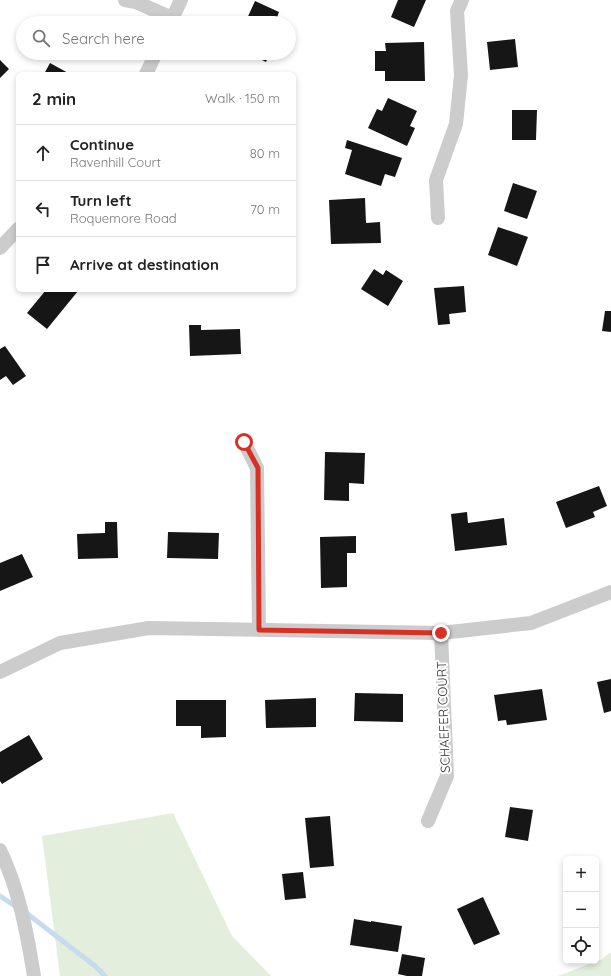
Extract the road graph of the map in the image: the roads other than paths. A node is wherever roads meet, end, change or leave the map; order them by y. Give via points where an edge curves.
1 (125, 0) edge
2 (181, 0) edge
3 (462, 0) edge
4 (162, 16) edge
5 (173, 16) edge
6 (153, 60) edge
7 (147, 72) edge
8 (438, 218) dead end
9 (16, 230) edge
10 (0, 248) edge
11 (244, 442) dead end
12 (611, 592) edge
13 (259, 630) junction
14 (441, 633) junction
15 (0, 672) edge
16 (428, 821) dead end
17 (0, 850) edge
18 (34, 976) edge

1 - 4 street via 136,2
2 - 5 street
3 - 8 street via 457,11 461,75 457,117 436,180
6 - 7 street
9 - 10 street
11 - 13 street via 258,468
12 - 14 street via 530,623
13 - 14 street
13 - 15 street via 149,628 60,643
14 - 16 street, SCHAEFER COURT via 447,776
17 - 18 street via 15,887 27,932

